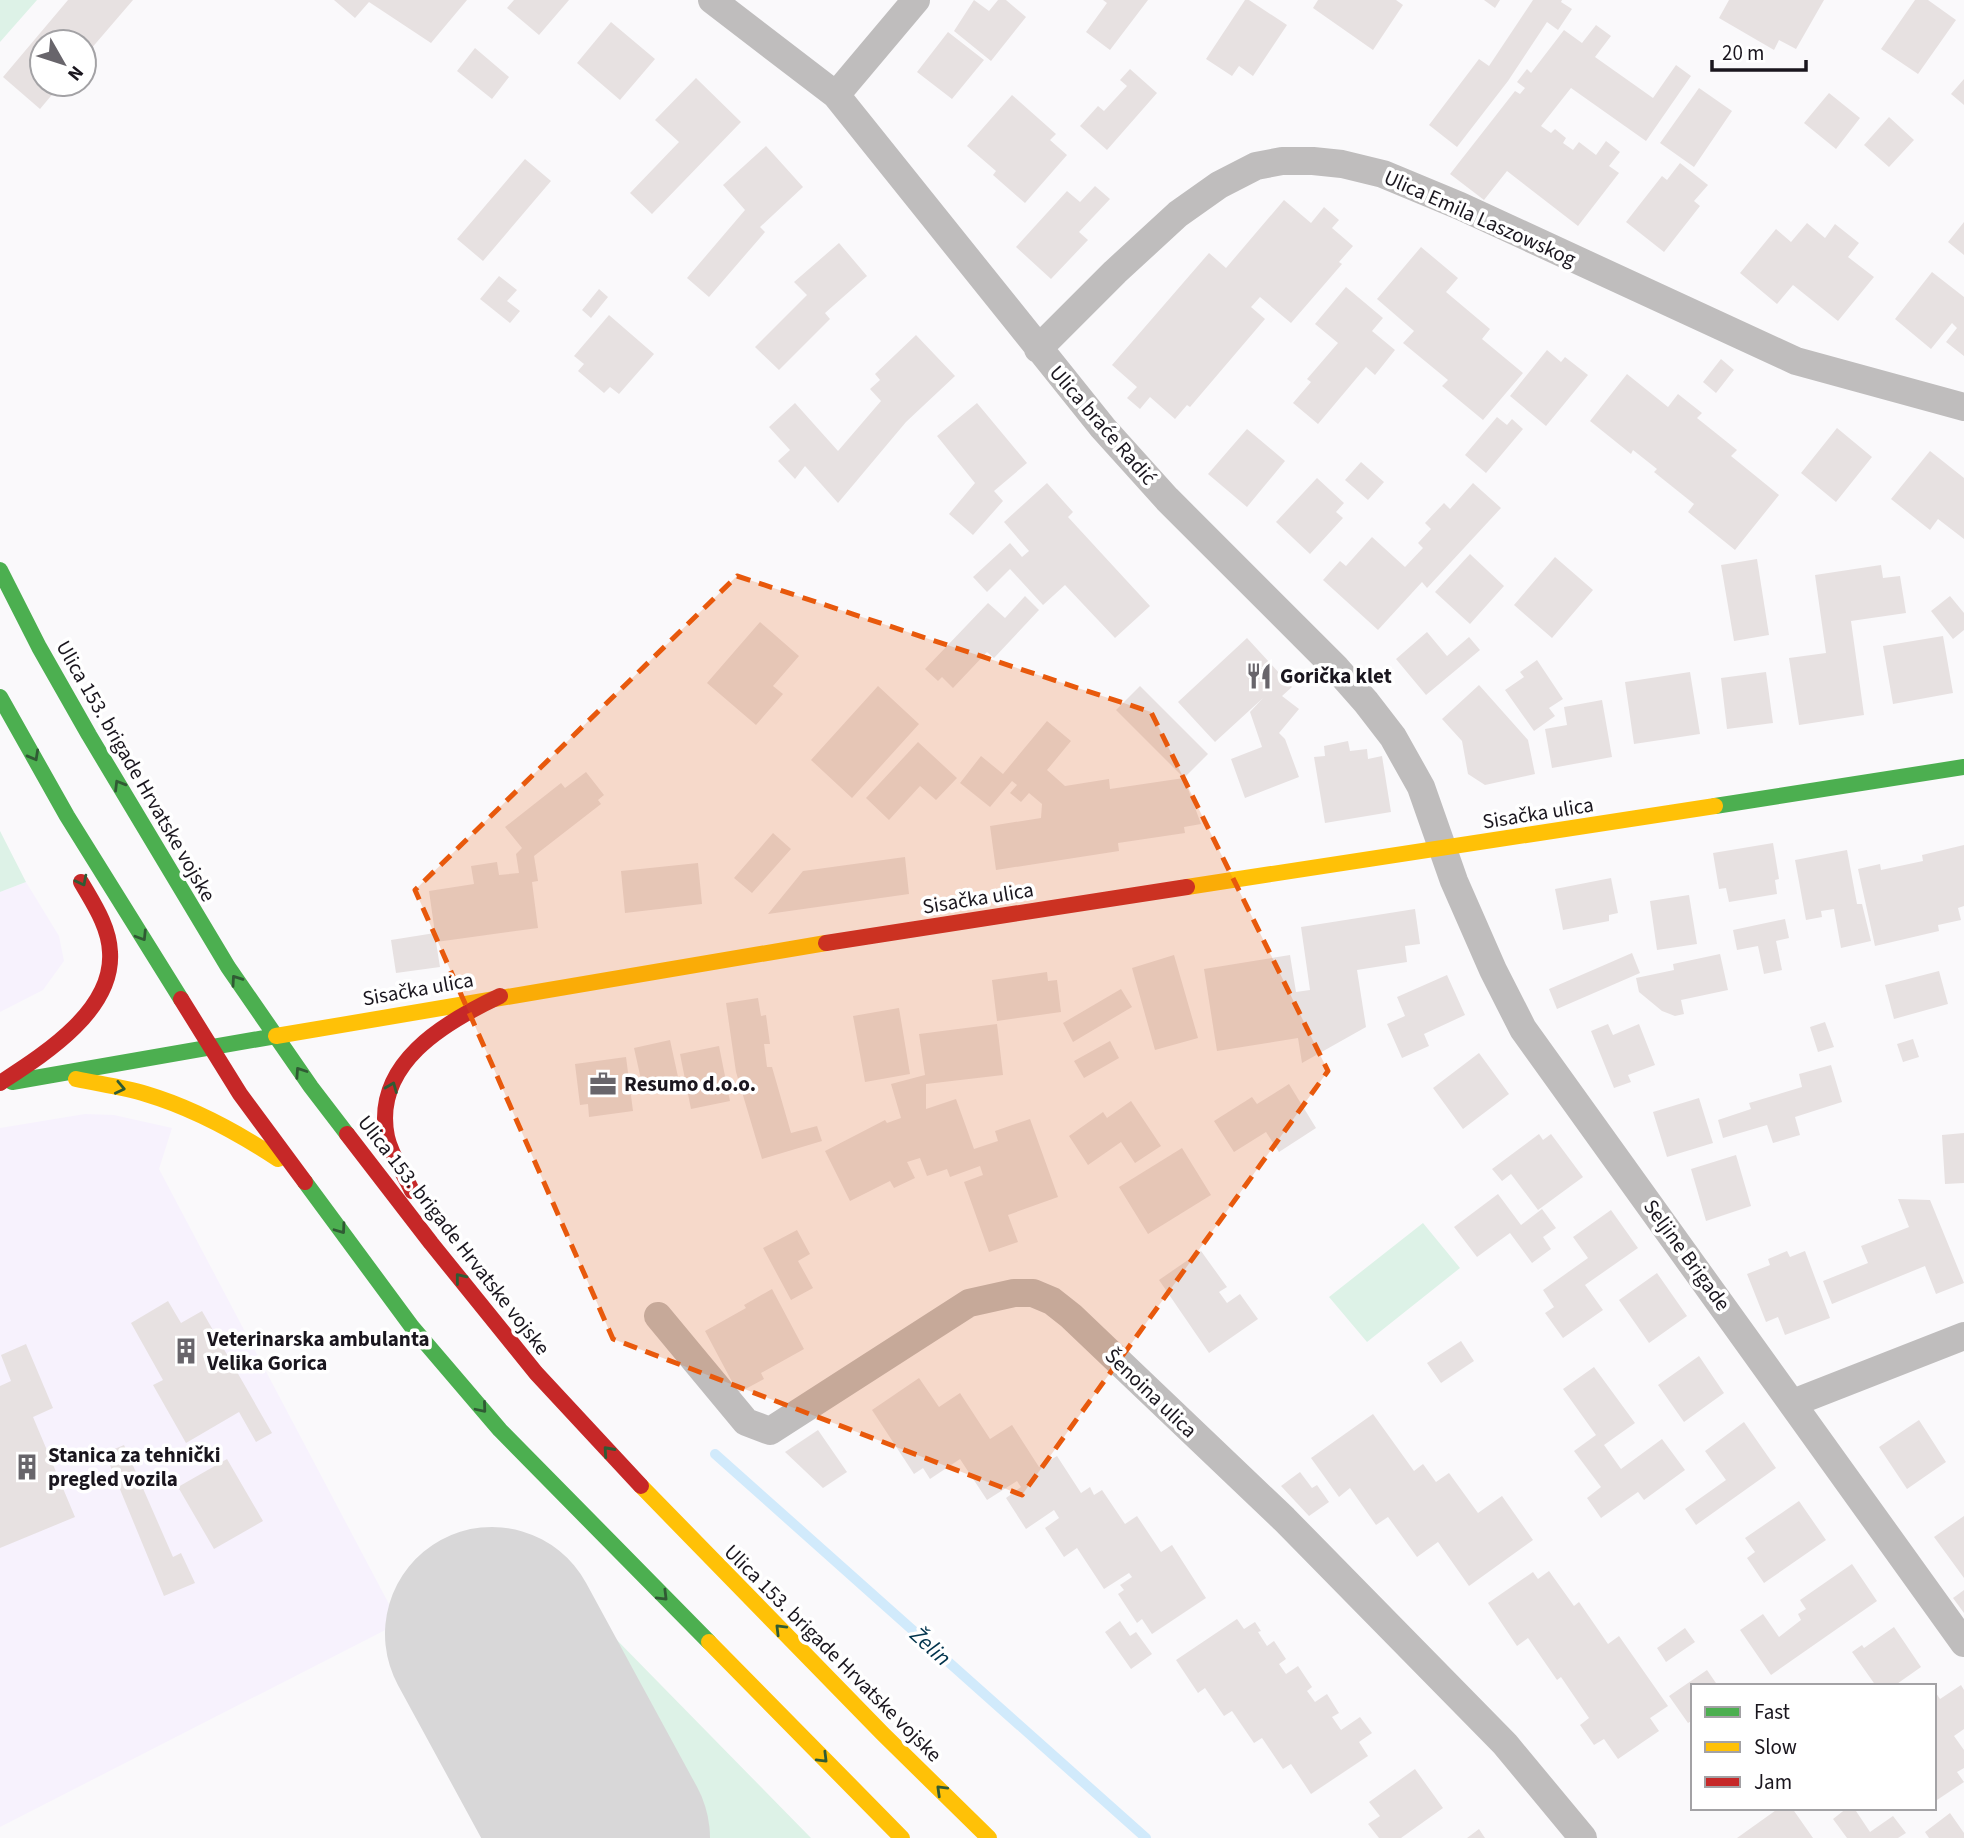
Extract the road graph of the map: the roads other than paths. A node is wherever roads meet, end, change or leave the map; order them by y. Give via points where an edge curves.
1 (712, 0) edge
2 (916, 0) edge
3 (836, 94) junction
4 (1038, 349) junction
5 (1964, 407) edge
6 (0, 570) edge
7 (0, 697) edge
8 (1964, 767) edge
9 (67, 816) junction
10 (1444, 849) junction
11 (500, 996) junction
12 (276, 1035) junction
13 (212, 1047) junction
14 (53, 1075) junction
15 (0, 1083) edge
16 (301, 1174) junction
17 (431, 1243) junction
18 (658, 1316) dead end
19 (1964, 1336) edge
20 (1793, 1404) junction
21 (1964, 1643) edge
22 (902, 1838) edge
23 (989, 1838) edge
24 (1583, 1838) edge

1 - 3 street, Ulica braće Radić
2 - 3 street
3 - 4 street, Ulica braće Radić
4 - 5 street, Ulica Emila Laszowskog via 1178,214 1219,185 1256,166 1313,160 1383,174 1460,206 1796,361
4 - 10 street, Ulica braće Radić via 1167,499 1366,702 1421,786
12 -> 6 main road, Ulica 153. brigade Hrvatske vojske via 228,967 89,735
7 -> 9 main road
8 - 10 main road, Sisačka ulica
9 -> 13 main road
9 -> 15 main road via 72,857 105,927 110,962 91,1007 59,1042
10 - 11 main road, Sisačka ulica
10 - 20 street, Seljine Brigade via 1493,970 1523,1028
11 - 12 main road, Sisačka ulica
17 -> 11 main road via 386,1135 384,1110 392,1085 419,1045 466,1011
12 - 13 main road, Sisačka ulica
17 -> 12 main road, Ulica 153. brigade Hrvatske vojske via 310,1087
13 - 14 main road, Sisačka ulica
13 - 16 main road via 240,1094
14 - 15 main road, Sisačka ulica
14 -> 16 main road via 142,1093 184,1107 233,1129
16 -> 22 main road via 412,1327 500,1430
23 -> 17 main road, Ulica 153. brigade Hrvatske vojske via 654,1501 536,1373
18 - 24 street, Šenoina ulica via 746,1422 770,1431 969,1303 1014,1293 1033,1293 1052,1301 1284,1519 1506,1744
19 - 20 street
20 - 21 street, Seljine Brigade

